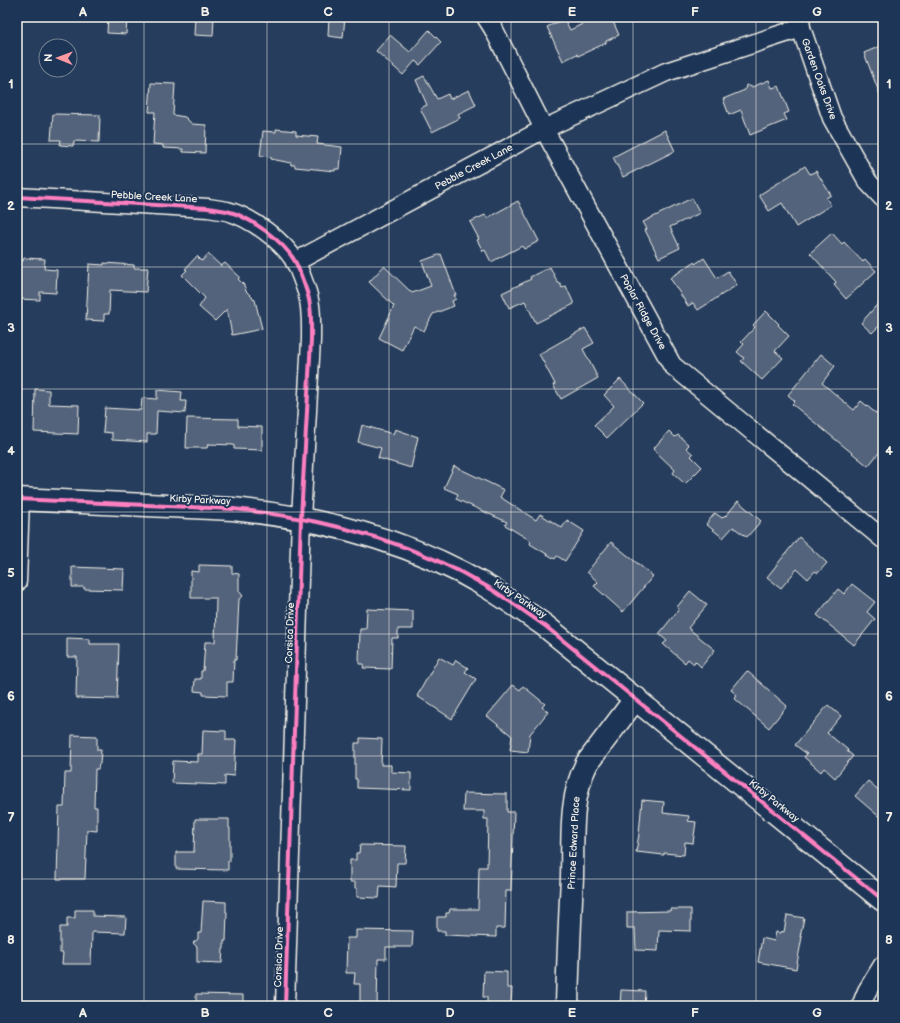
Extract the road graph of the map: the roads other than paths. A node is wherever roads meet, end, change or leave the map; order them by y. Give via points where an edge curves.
1 (486, 17) edge
2 (801, 22) edge
3 (544, 129) junction
4 (17, 197) edge
5 (883, 198) edge
6 (295, 262) junction
7 (19, 499) edge
8 (301, 518) junction
9 (883, 539) edge
10 (17, 582) edge
11 (636, 698) junction
12 (883, 900) edge
13 (883, 965) edge
14 (285, 1006) edge
15 (567, 1006) edge
16 (861, 1006) edge

1 - 3 street, Poplar Ridge Drive
2 - 3 street, Pebble Creek Lane via 666,72
2 - 5 street, Garden Oaks Drive via 832,118 868,182
3 - 6 street, Pebble Creek Lane
3 - 9 street, Poplar Ridge Drive via 672,365
4 - 6 street, Pebble Creek Lane via 227,211 263,229 280,242
6 - 8 street, Corsica Drive via 307,293 311,316
7 - 8 main road, Kirby Parkway via 233,509
7 - 10 street
8 - 11 main road, Kirby Parkway via 371,535 406,547 486,586 544,625
8 - 14 street, Corsica Drive
11 - 12 main road, Kirby Parkway
11 - 15 main road, Prince Edward Place via 587,763 577,788
13 - 16 street

